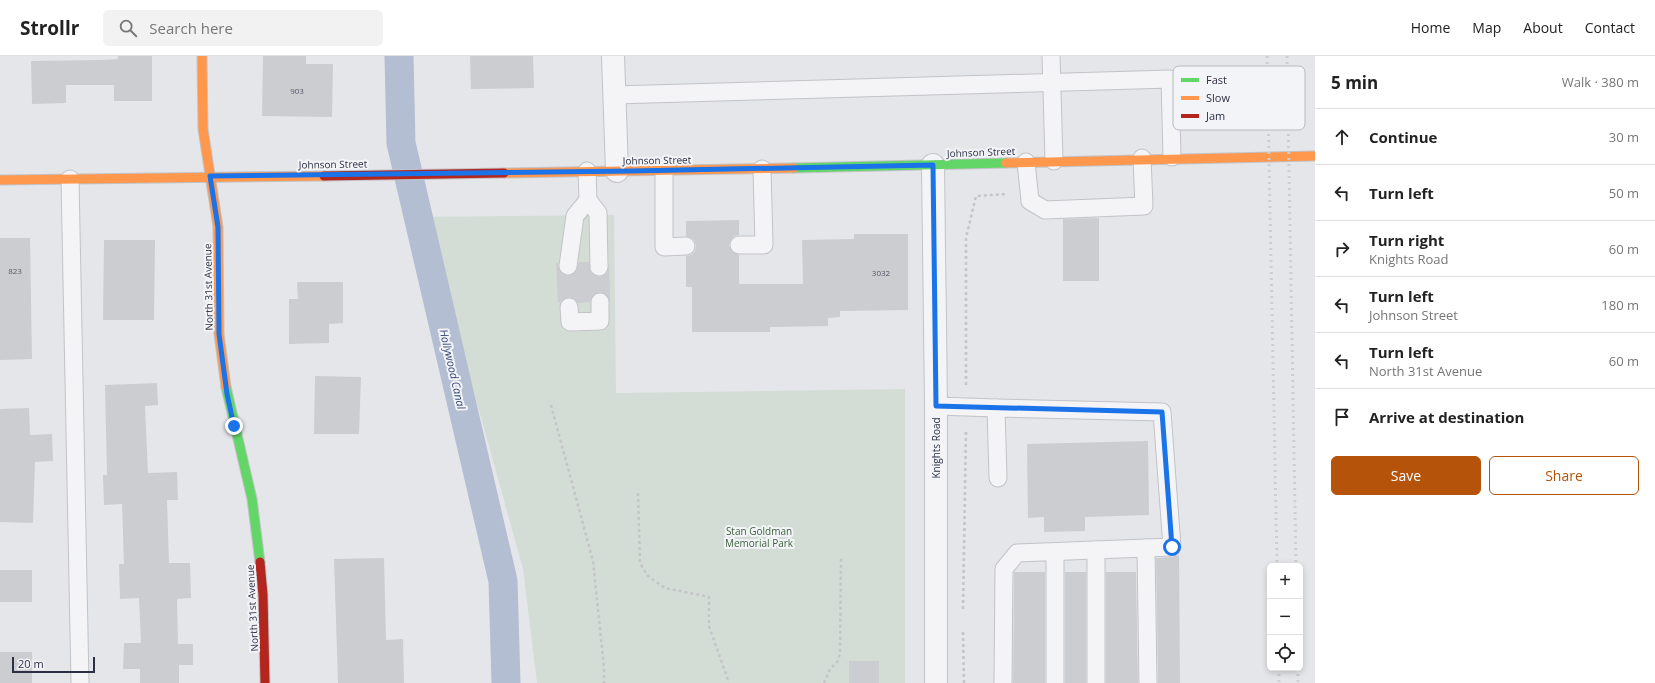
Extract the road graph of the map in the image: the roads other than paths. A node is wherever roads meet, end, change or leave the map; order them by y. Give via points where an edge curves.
1 (202, 56) edge
2 (613, 56) edge
3 (1051, 56) edge
4 (1052, 82) junction
5 (614, 95) junction
6 (1315, 156) edge
7 (1172, 157) junction
8 (1142, 158) junction
9 (1054, 161) junction
10 (1026, 162) junction
11 (933, 165) junction
12 (762, 169) junction
13 (664, 170) junction
14 (587, 171) junction
15 (617, 171) junction
16 (210, 176) junction
17 (70, 179) junction
18 (0, 180) edge
19 (588, 200) junction
20 (686, 246) dead end
21 (739, 246) dead end
22 (568, 266) dead end
23 (599, 267) dead end
24 (600, 302) dead end
25 (569, 307) dead end
26 (936, 406) junction
27 (996, 408) junction
28 (998, 478) dead end
29 (1146, 548) junction
30 (1096, 550) junction
31 (1055, 552) junction
32 (80, 683) edge
33 (265, 683) edge
34 (936, 683) edge
35 (1004, 683) edge
36 (1055, 683) edge
37 (1096, 683) edge
38 (1148, 683) edge

1 - 16 street, North 31st Avenue via 203,129
2 - 5 street
3 - 4 lane
4 - 5 lane
4 - 7 lane via 1170,79
4 - 9 lane
5 - 15 street
6 - 7 street, Johnson Street
7 - 8 street, Johnson Street
8 - 9 street, Johnson Street
8 - 10 lane via 1144,206 1045,210 1030,201
9 - 10 street, Johnson Street
10 - 11 street, Johnson Street
11 - 12 street, Johnson Street
11 - 26 street, Knights Road
12 - 13 street, Johnson Street
12 - 21 lane via 764,245
13 - 15 street, Johnson Street
13 - 20 lane via 664,247
14 - 15 street, Johnson Street
14 - 16 street, Johnson Street
14 - 19 lane
16 - 17 street, Johnson Street
16 - 33 street, North 31st Avenue via 218,227 219,334 222,359 227,394 252,499 261,564
17 - 18 street, Johnson Street
17 - 32 lane
19 - 22 lane via 575,216
19 - 23 lane via 598,213
24 - 25 lane via 600,320 570,322
26 - 27 lane
26 - 34 street, Knights Road
27 - 28 lane
27 - 29 lane via 1162,412 1172,547
29 - 30 lane
29 - 38 lane
30 - 31 lane
30 - 37 lane
31 - 35 lane via 1017,553 1004,569
31 - 36 lane

